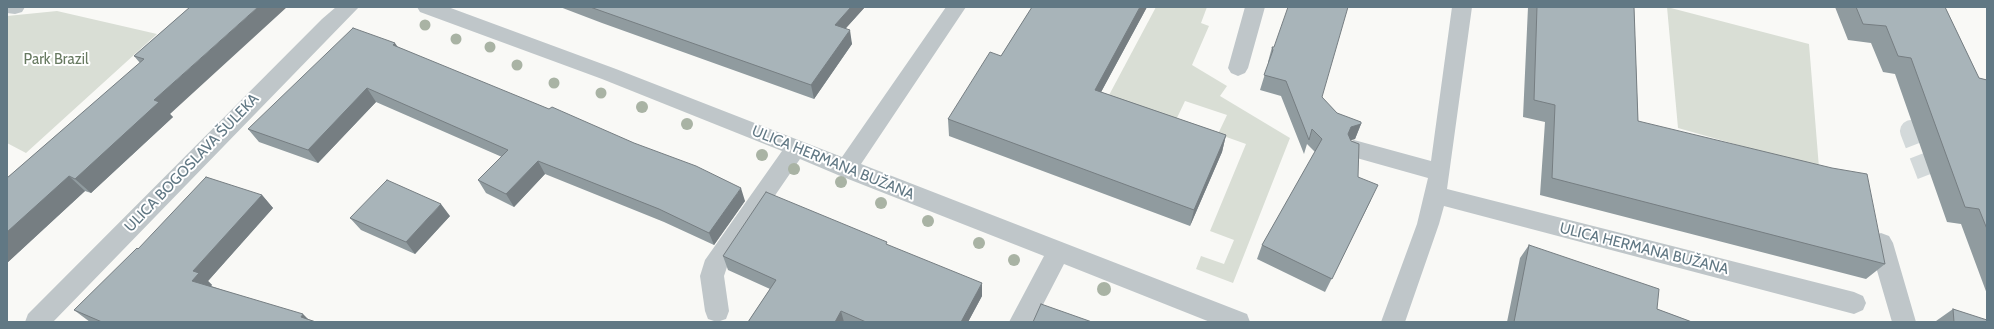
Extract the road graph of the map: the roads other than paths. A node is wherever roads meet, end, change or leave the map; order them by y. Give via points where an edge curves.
1 (12, 7) edge
2 (15, 7) edge
3 (349, 7) edge
4 (427, 7) edge
5 (956, 7) edge
6 (1254, 7) edge
7 (1462, 7) edge
8 (1238, 68) dead end
9 (796, 148) junction
10 (1354, 149) edge
11 (846, 169) junction
12 (1440, 172) junction
13 (1435, 195) junction
14 (1881, 243) edge
15 (1058, 252) junction
16 (1854, 303) dead end
17 (717, 310) dead end
18 (36, 322) edge
19 (1021, 322) edge
20 (1238, 322) edge
21 (1393, 322) edge
22 (1904, 322) edge

1 - 2 street
3 - 18 street, ULICA BOGOSLAVA ŠULEKA via 329,24
4 - 9 street, ULICA HERMANA BUŽANA via 602,71
5 - 11 street
6 - 8 street
7 - 12 street
9 - 11 street, ULICA HERMANA BUŽANA
9 - 17 street via 717,260 712,276
10 - 12 street
11 - 15 street, ULICA HERMANA BUŽANA
12 - 13 street
13 - 16 street, ULICA HERMANA BUŽANA
13 - 21 street via 1428,224
14 - 22 street
15 - 19 street
15 - 20 street, ULICA HERMANA BUŽANA

